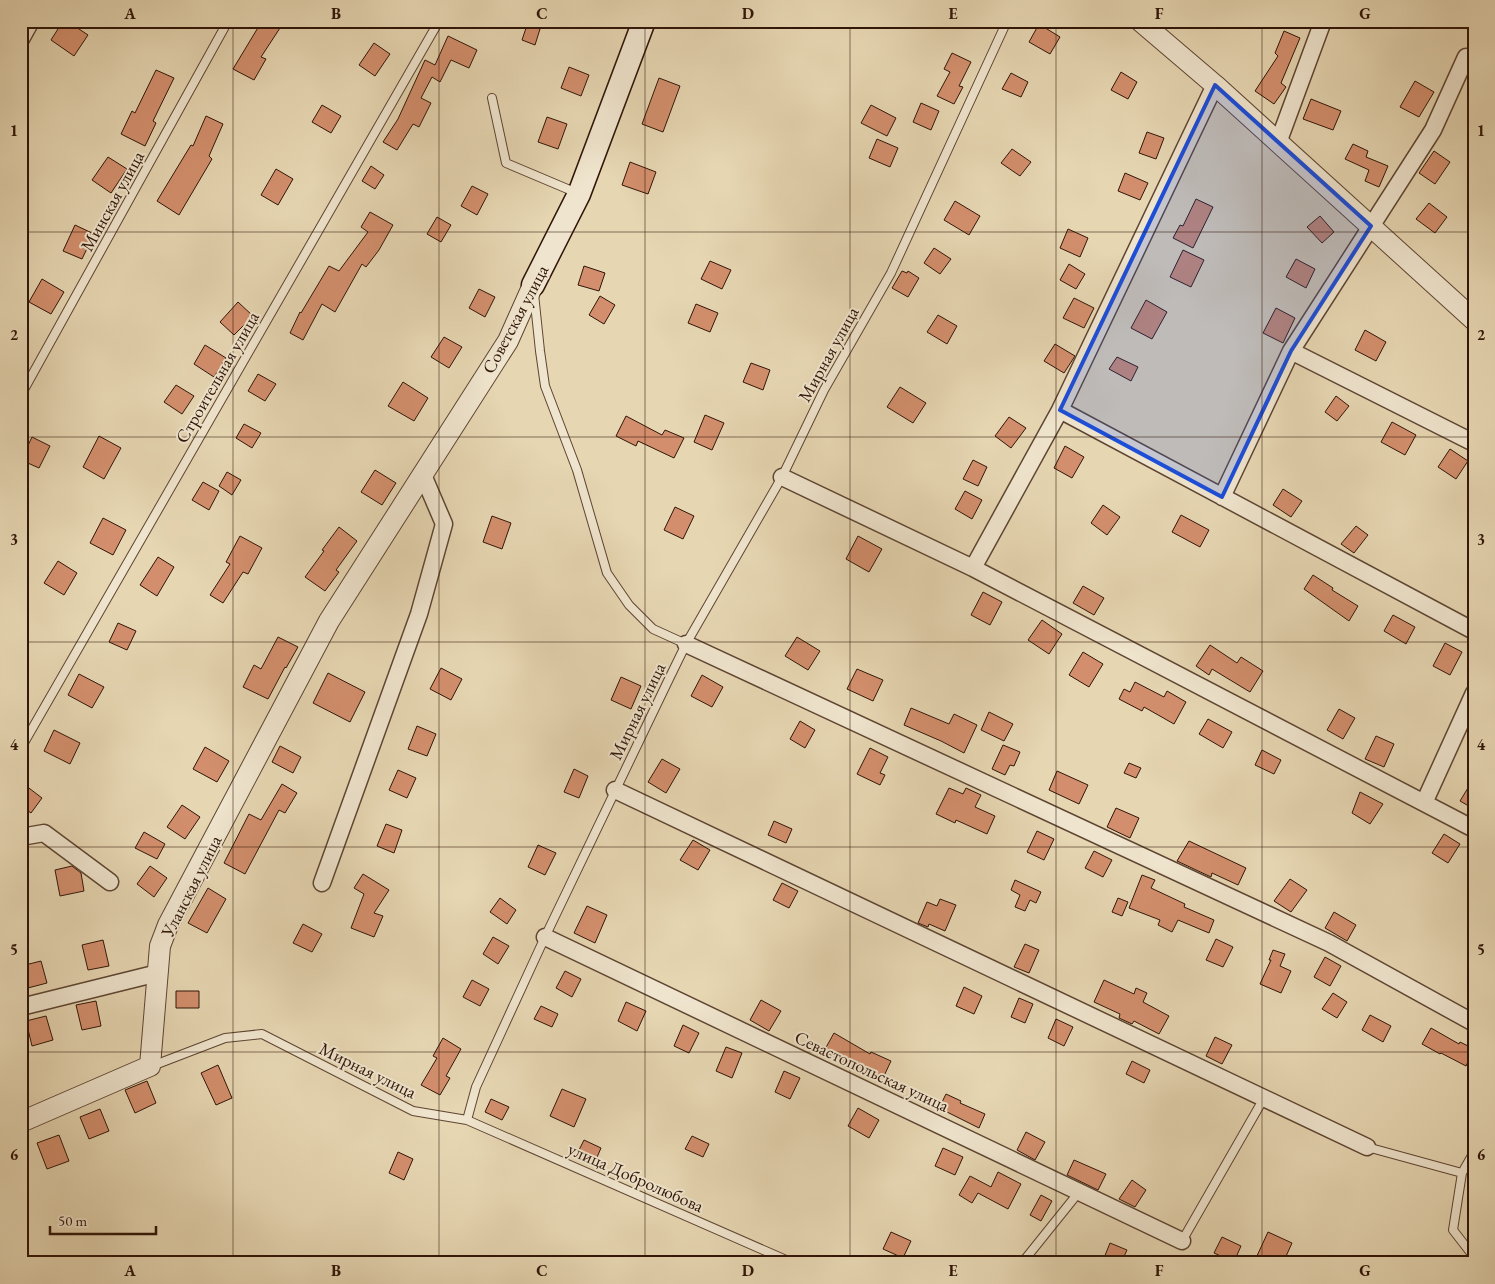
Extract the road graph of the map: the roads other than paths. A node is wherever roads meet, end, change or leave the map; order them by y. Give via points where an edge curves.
1 (32, 21) edge
2 (228, 21) edge
3 (439, 21) edge
4 (644, 21) edge
5 (1007, 21) edge
6 (1140, 21) edge
7 (1322, 21) edge
8 (21, 39) edge
9 (1466, 57) dead end
10 (1215, 86) junction
11 (492, 98) dead end
12 (1278, 143) junction
13 (579, 194) junction
14 (1371, 226) junction
15 (533, 285) junction
16 (1474, 320) edge
17 (1291, 351) junction
18 (21, 395) edge
19 (1060, 410) junction
20 (1474, 443) edge
21 (423, 475) junction
22 (782, 477) junction
23 (1222, 496) junction
24 (973, 568) junction
25 (329, 621) joint
26 (1474, 631) edge
27 (686, 644) junction
28 (1474, 693) edge
29 (21, 748) edge
30 (615, 790) junction
31 (1424, 803) junction
32 (1474, 829) edge
33 (21, 837) edge
34 (110, 882) dead end
35 (322, 883) dead end
36 (544, 937) junction
37 (158, 974) junction
38 (21, 1007) edge
39 (1474, 1023) edge
40 (150, 1066) junction
41 (1264, 1098) junction
42 (467, 1120) junction
43 (21, 1122) edge
44 (1368, 1147) joint
45 (1474, 1152) edge
46 (1462, 1173) junction
47 (1079, 1192) junction
48 (1182, 1240) joint
49 (1474, 1257) edge
50 (794, 1263) edge
51 (1022, 1263) edge

1 - 8 street
2 - 18 lane, Минская улица
3 - 29 lane, Строительная улица
4 - 13 main road, Советская улица
5 - 22 lane, Мирная улица via 891,273 824,390
6 - 10 street
7 - 12 street
9 - 14 street via 1433,130
10 - 12 street
10 - 19 street
11 - 13 lane via 506,162
12 - 14 street
13 - 15 main road, Советская улица
14 - 16 street
14 - 17 street
15 - 21 street, Советская улица via 508,341
15 - 27 lane via 545,386 577,470 607,573 629,605 653,629
17 - 20 street
17 - 23 street
19 - 23 street
19 - 24 street
21 - 25 street, Советская улица
21 - 35 street via 444,524 419,614
22 - 24 street
22 - 27 lane, Мирная улица
23 - 26 street
24 - 31 street
25 - 37 street, Уланская улица via 168,925 160,946
27 - 30 lane, Мирная улица
27 - 39 street via 1329,943
28 - 31 street
30 - 36 lane, Мирная улица
30 - 41 street
31 - 32 street
33 - 34 street via 44,833
36 - 42 lane, Мирная улица via 476,1087
36 - 47 street, Севастопольская улица
37 - 38 street
37 - 40 street, Уланская улица
40 - 42 lane, Мирная улица via 225,1038 262,1034 413,1111
40 - 43 street
41 - 44 street
41 - 48 lane
42 - 50 lane, улица Добролюбова
44 - 46 lane
45 - 46 lane
46 - 49 lane via 1453,1230
47 - 48 street, Севастопольская улица
47 - 51 lane

